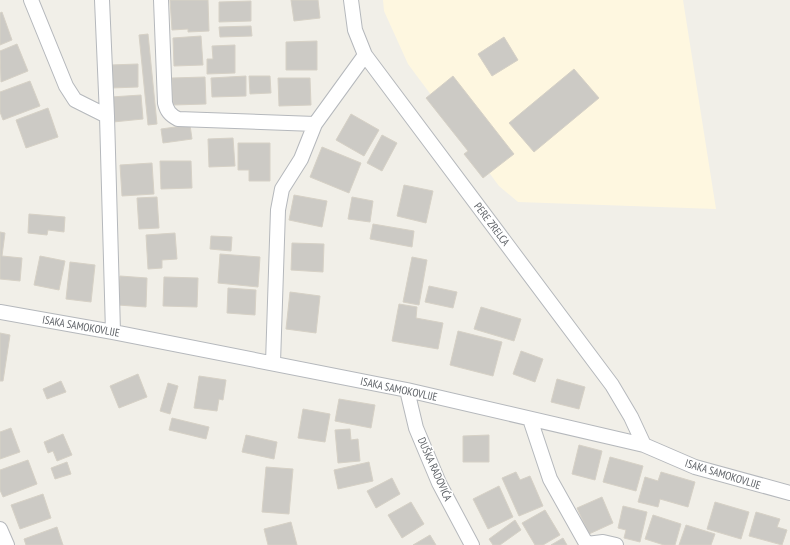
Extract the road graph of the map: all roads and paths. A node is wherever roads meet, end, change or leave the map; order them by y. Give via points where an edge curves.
1 (31, 0) edge
2 (102, 0) edge
3 (161, 0) edge
4 (351, 0) edge
5 (365, 55) junction
6 (107, 116) junction
7 (315, 124) junction
8 (0, 312) edge
9 (113, 332) junction
10 (273, 363) junction
11 (407, 390) junction
12 (530, 419) junction
13 (644, 445) junction
14 (790, 492) edge
15 (0, 529) edge
16 (7, 545) edge
17 (472, 545) edge
18 (587, 545) edge
19 (616, 545) edge

1 - 6 street via 66,86 75,100
2 - 6 street
3 - 7 street via 164,103 173,116 178,119
4 - 5 street, PERE ZRELCA via 355,30
5 - 7 street
5 - 13 street, PERE ZRELCA via 612,385
6 - 9 street
7 - 10 street via 301,159 282,189 278,210
8 - 9 street, ISAKA SAMOKOVLIJE
9 - 10 street, ISAKA SAMOKOVLIJE
10 - 11 street, ISAKA SAMOKOVLIJE
11 - 12 street, ISAKA SAMOKOVLIJE
11 - 17 street, DUŠKA RADOVIĆA via 416,428 439,484
12 - 13 street, ISAKA SAMOKOVLIJE
12 - 18 street via 550,479
13 - 14 street, ISAKA SAMOKOVLIJE via 696,467
15 - 16 street
18 - 19 street via 603,542

